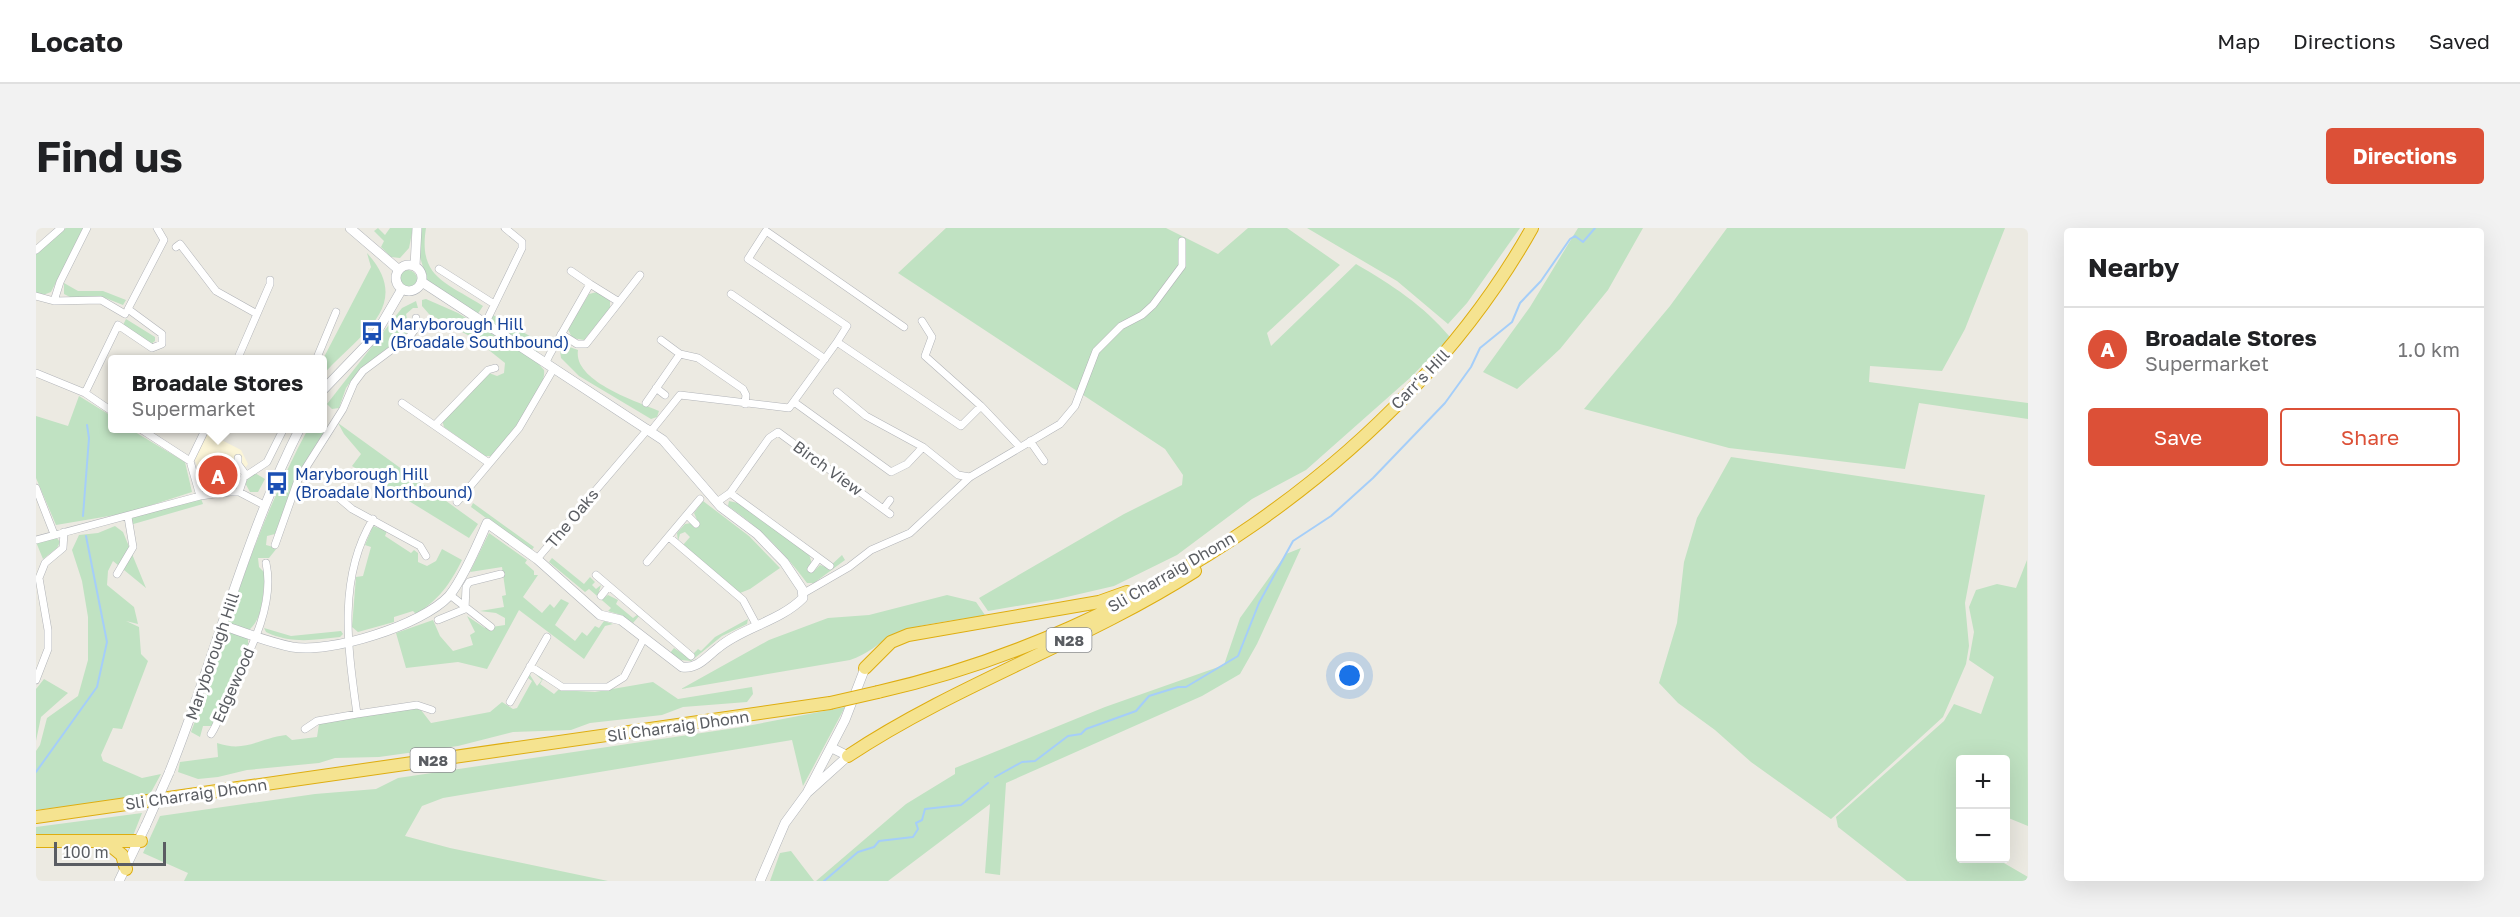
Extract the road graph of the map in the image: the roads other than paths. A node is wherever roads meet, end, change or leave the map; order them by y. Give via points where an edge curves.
1 (62, 228) edge
2 (87, 228) edge
3 (157, 228) edge
4 (350, 228) edge
5 (417, 228) edge
6 (505, 228) edge
7 (1532, 228) edge
8 (1182, 241) dead end
9 (176, 248) dead end
10 (36, 250) edge
11 (415, 266) junction
12 (439, 269) dead end
13 (399, 270) junction
14 (571, 271) dead end
15 (640, 275) dead end
16 (270, 280) dead end
17 (422, 282) junction
18 (591, 284) junction
19 (402, 289) junction
20 (731, 294) dead end
21 (36, 296) edge
22 (54, 301) junction
23 (619, 302) junction
24 (494, 304) junction
25 (126, 311) junction
26 (336, 312) dead end
27 (257, 314) junction
28 (416, 318) dead end
29 (922, 321) dead end
30 (485, 324) junction
31 (118, 325) junction
32 (904, 327) dead end
33 (561, 334) junction
34 (661, 340) dead end
35 (837, 342) junction
36 (680, 354) junction
37 (239, 355) edge
38 (318, 355) edge
39 (825, 359) junction
40 (550, 365) junction
41 (495, 368) dead end
42 (36, 373) edge
43 (327, 386) edge
44 (656, 388) junction
45 (837, 392) dead end
46 (85, 393) junction
47 (665, 395) dead end
48 (794, 402) junction
49 (402, 403) dead end
50 (646, 403) dead end
51 (745, 404) junction
52 (981, 406) junction
53 (108, 409) edge
54 (435, 425) junction
55 (650, 430) junction
56 (146, 433) edge
57 (204, 433) edge
58 (282, 433) edge
59 (298, 433) edge
60 (1030, 441) junction
61 (922, 447) junction
62 (1020, 447) junction
63 (238, 458) dead end
64 (188, 459) junction
65 (1044, 462) dead end
66 (489, 463) junction
67 (246, 475) junction
68 (969, 477) junction
69 (36, 488) edge
70 (239, 492) junction
71 (730, 493) junction
72 (704, 496) junction
73 (197, 498) junction
74 (339, 498) dead end
75 (890, 500) dead end
76 (457, 502) dead end
77 (717, 502) junction
78 (264, 505) junction
79 (1278, 505) junction
80 (687, 515) junction
81 (128, 517) junction
82 (373, 519) junction
83 (696, 524) dead end
84 (64, 532) junction
85 (54, 534) junction
86 (669, 537) junction
87 (36, 540) edge
88 (275, 545) dead end
89 (426, 556) dead end
90 (819, 558) junction
91 (537, 559) junction
92 (647, 562) dead end
93 (266, 563) dead end
94 (830, 566) dead end
95 (811, 569) dead end
96 (117, 574) dead end
97 (501, 574) dead end
98 (596, 575) dead end
99 (609, 586) junction
100 (804, 593) junction
101 (450, 595) junction
102 (601, 596) dead end
103 (465, 609) junction
104 (438, 620) dead end
105 (222, 625) junction
106 (757, 626) junction
107 (491, 627) dead end
108 (255, 636) junction
109 (546, 637) dead end
110 (644, 638) junction
111 (672, 640) junction
112 (348, 641) junction
113 (661, 653) junction
114 (691, 656) dead end
115 (530, 666) junction
116 (865, 668) joint
117 (36, 680) edge
118 (510, 702) dead end
119 (432, 710) dead end
120 (357, 714) junction
121 (305, 729) dead end
122 (211, 734) dead end
123 (832, 748) junction
124 (848, 756) junction
125 (807, 793) junction
126 (36, 817) edge
127 (36, 841) edge
128 (105, 841) junction
129 (141, 841) junction
130 (126, 868) junction
131 (119, 881) edge
132 (760, 881) edge

1 - 10 street
2 - 22 street
3 - 25 street via 164,240
4 - 13 street
5 - 11 street
6 - 24 street via 522,242 522,248
7 - 79 highway, Carr's Hill / N28 via 1485,304 1451,348 1339,457
8 - 60 street via 1182,266 1153,305 1108,336 1096,351 1071,414
9 - 27 street via 180,244 223,297
11 - 13 street via 406,265
11 - 17 street
12 - 24 street
13 - 19 street via 396,282
14 - 18 street
15 - 23 street
16 - 27 street
17 - 19 street via 414,291
17 - 30 street
18 - 23 street
18 - 33 street
19 - 43 street via 374,337
20 - 39 street
21 - 22 street
22 - 25 street via 101,300
23 - 33 street via 586,344 577,344
24 - 30 street
25 - 31 street
25 - 31 street via 162,334 162,344 152,348
26 - 38 street
27 - 37 street
28 - 88 street via 416,328 410,336 368,367 354,383 298,480
29 - 52 street via 932,337 925,356
30 - 40 street
31 - 46 street
32 - 35 street via 766,231 748,259 847,326
33 - 40 street
34 - 36 street
35 - 39 street
35 - 52 street via 961,426
36 - 44 street
36 - 51 street via 698,358 743,389
39 - 48 street
40 - 55 street
40 - 66 street via 519,428
41 - 54 street via 488,370
42 - 46 street
44 - 47 street
44 - 50 street
45 - 61 street via 866,416
46 - 53 street
48 - 51 street via 786,409
48 - 61 street via 891,472 907,464
49 - 54 street
51 - 55 street, The Oaks via 680,395
52 - 62 street
54 - 66 street
55 - 72 street via 674,450
55 - 91 street, The Oaks
56 - 64 street
57 - 64 street
58 - 67 street via 267,462
59 - 78 street, Maryborough Hill
60 - 62 street
60 - 65 street
61 - 68 street via 958,475
62 - 68 street
63 - 67 street
64 - 73 street
66 - 76 street
67 - 70 street
68 - 100 street via 910,533 871,550
69 - 85 street
70 - 73 street
70 - 78 street
71 - 75 street, Birch View via 769,438 778,432 887,511
71 - 77 street, Birch View
71 - 90 street
72 - 77 street
72 - 80 street
73 - 81 street
74 - 82 street
77 - 100 street via 784,562
78 - 105 street, Maryborough Hill
79 - 116 highway, N28 via 1121,595 1075,607 908,635 891,642
79 - 124 highway, N28 via 1226,551 1169,587 1001,671
79 - 126 highway, Sli Charraig Dhonn / N28, bridge via 1192,564 1077,625 929,681 830,703
80 - 83 street
80 - 86 street
81 - 84 street
81 - 96 street via 133,547
82 - 89 street via 420,546
82 - 112 street via 353,560
84 - 85 street
84 - 117 street via 63,548 45,563 39,578 48,649
85 - 87 street
86 - 92 street
86 - 106 street via 743,600
90 - 94 street
90 - 95 street
91 - 101 street, The Oaks via 487,523
91 - 110 street via 600,615 621,620
93 - 108 street, Edgewood via 265,603
97 - 103 street via 469,582
98 - 99 street
99 - 102 street
99 - 111 street
100 - 106 street via 792,608
101 - 103 street
101 - 112 street, Edgewood via 416,620
103 - 104 street
103 - 107 street
105 - 108 street
105 - 129 street, Maryborough Hill, bridge via 189,725
106 - 113 street via 725,642 691,668 678,666
108 - 112 street, Edgewood via 306,648
108 - 122 street, Edgewood
109 - 115 street
110 - 113 street
110 - 115 street via 624,677 596,689 562,687
111 - 113 street
111 - 114 street
112 - 120 street
115 - 118 street
116 - 123 street
119 - 120 street via 417,705
120 - 121 street via 317,721
123 - 124 street
123 - 125 street
124 - 125 street
125 - 132 street via 785,823
127 - 128 highway
128 - 129 highway
128 - 130 highway via 122,855
129 - 130 street, Maryborough Hill
130 - 131 street, Maryborough Hill

